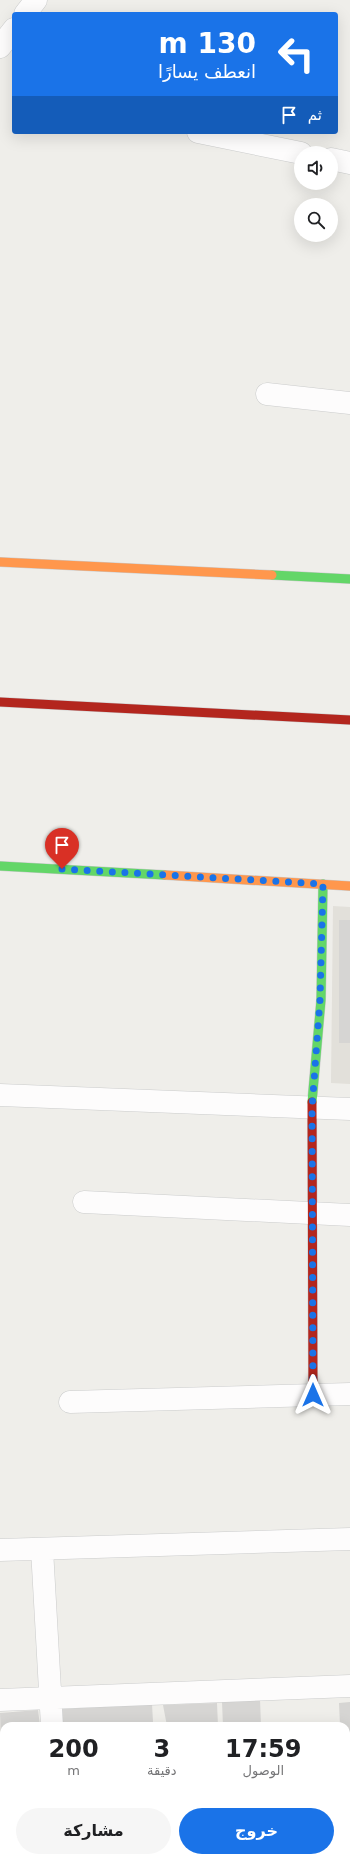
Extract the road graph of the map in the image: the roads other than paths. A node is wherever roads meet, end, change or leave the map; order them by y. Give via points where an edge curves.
1 (36, 0) edge
2 (27, 12) edge
3 (12, 32) edge
4 (0, 47) edge
5 (208, 134) edge
6 (294, 152) edge
7 (338, 160) edge
8 (350, 163) edge
9 (267, 394) dead end
10 (350, 403) edge
11 (0, 562) edge
12 (350, 579) edge
13 (0, 702) edge
14 (350, 720) edge
15 (0, 866) edge
16 (323, 884) junction
17 (350, 886) edge
18 (0, 1096) edge
19 (312, 1108) junction
20 (350, 1109) edge
21 (84, 1202) dead end
22 (312, 1213) junction
23 (350, 1215) edge
24 (350, 1394) edge
25 (313, 1395) junction
26 (70, 1402) dead end
27 (350, 1538) edge
28 (42, 1549) junction
29 (0, 1550) edge
30 (350, 1686) edge
31 (50, 1698) junction
32 (0, 1700) edge
33 (52, 1722) edge

1 - 2 street
3 - 4 street
5 - 6 street
7 - 8 street
9 - 10 street
11 - 12 street
13 - 14 street
15 - 16 street
16 - 17 street
16 - 19 street via 320,1000
18 - 19 street
19 - 20 street
19 - 22 street
21 - 22 street
22 - 23 street
22 - 25 street
24 - 25 street
25 - 26 street
27 - 28 street
28 - 29 street
28 - 31 street
30 - 31 street
31 - 32 street
31 - 33 street

